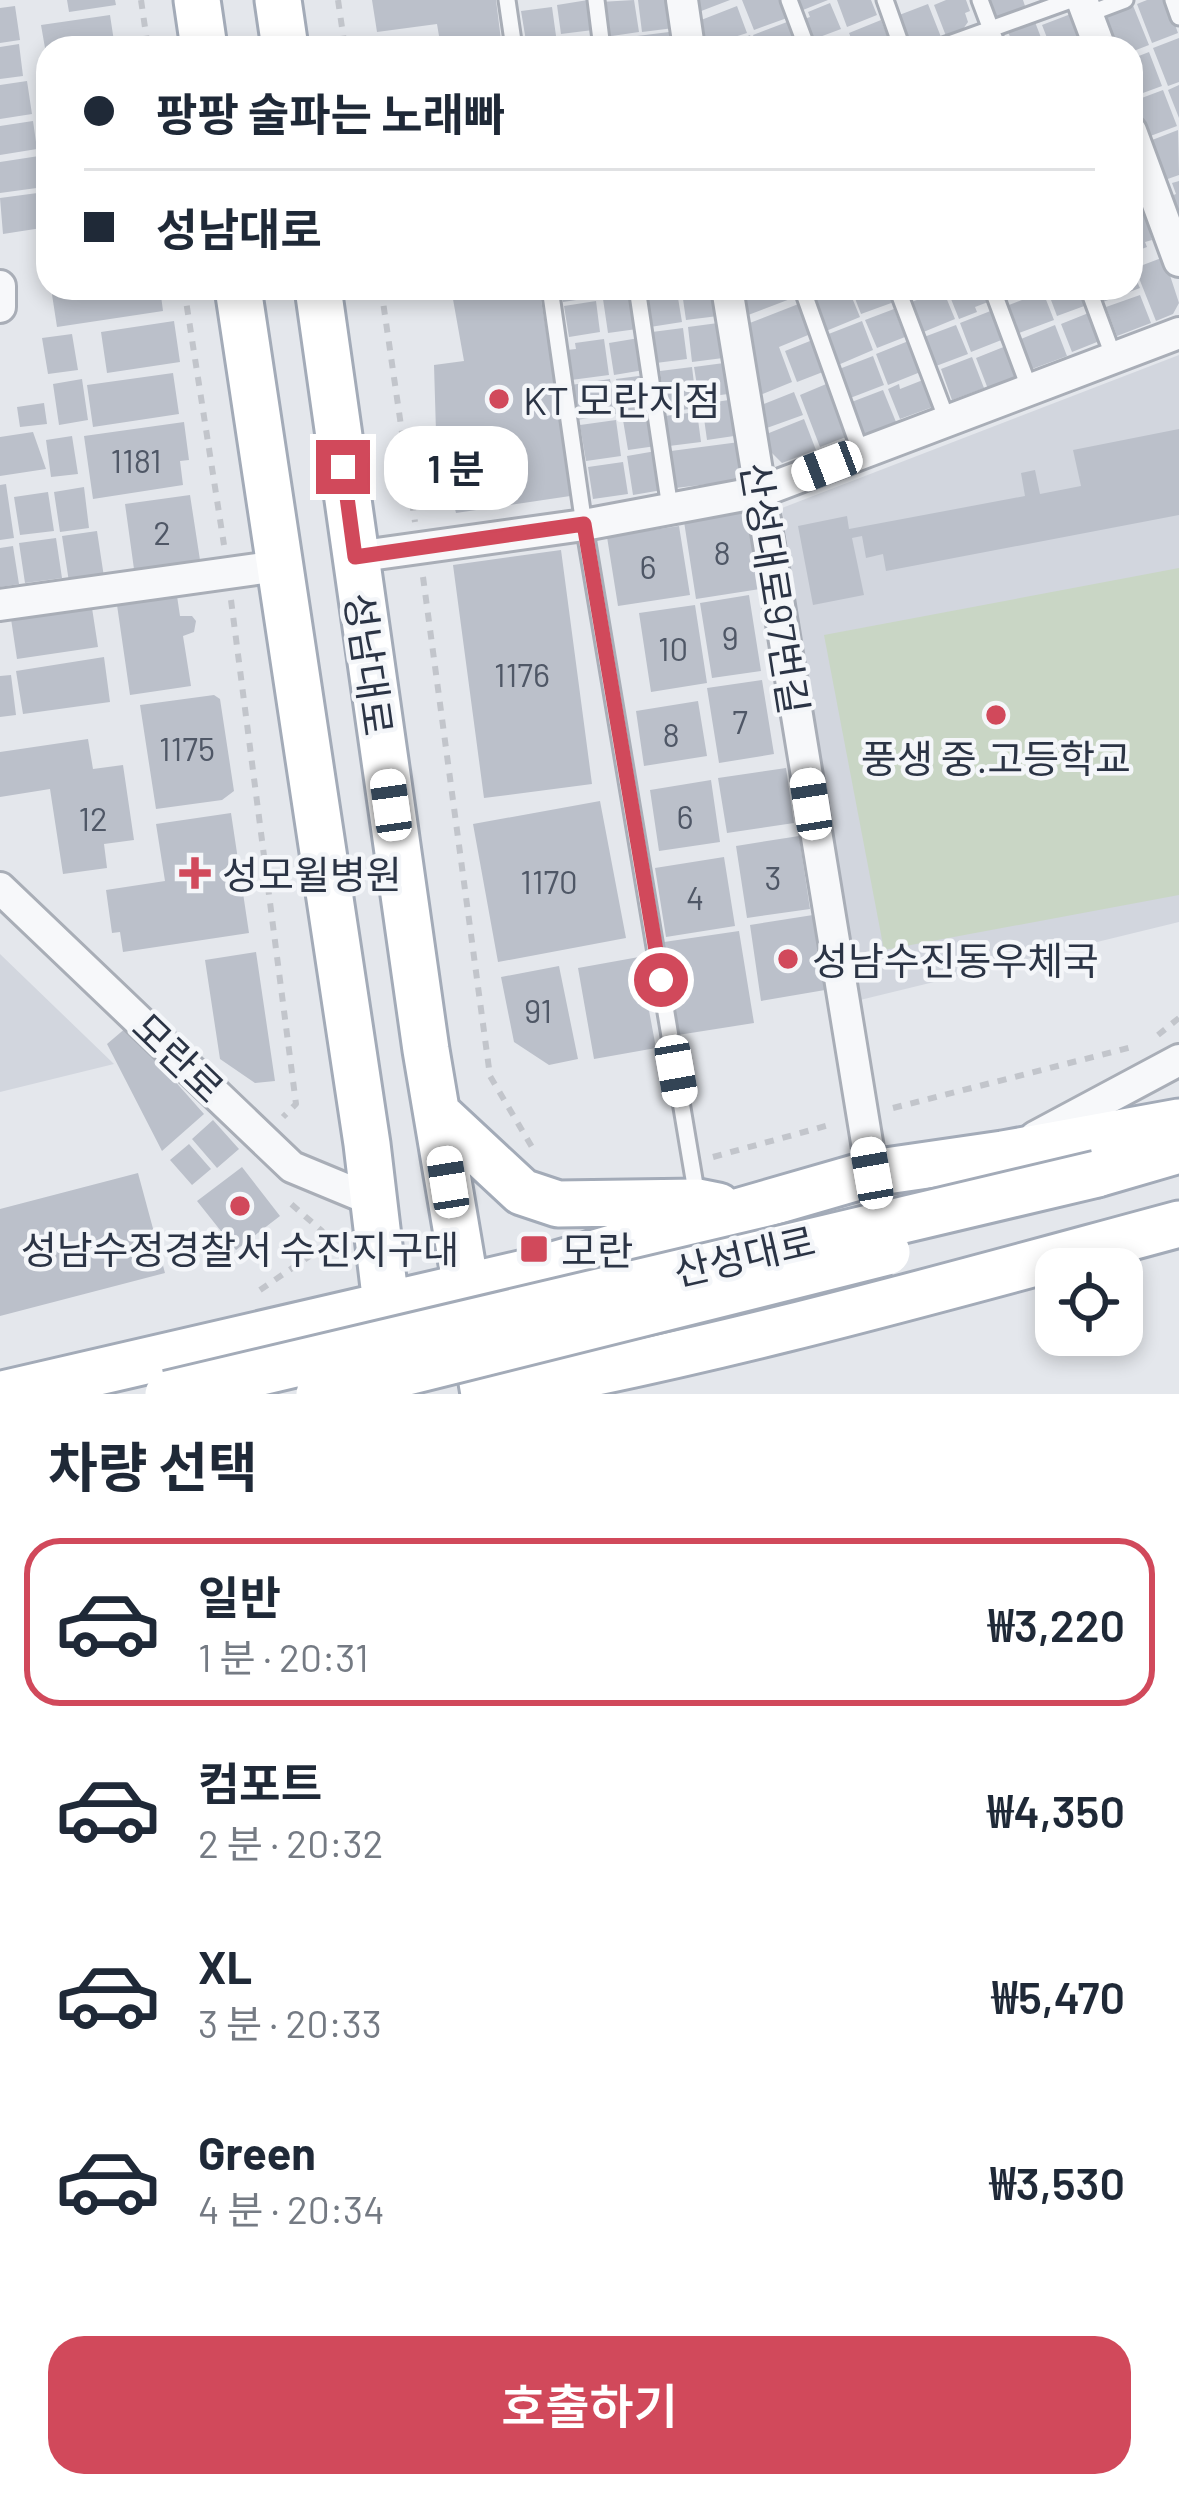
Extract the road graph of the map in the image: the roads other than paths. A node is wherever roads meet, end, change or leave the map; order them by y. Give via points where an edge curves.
1 (196, 0) edge
2 (278, 0) edge
3 (507, 0) edge
4 (596, 0) edge
5 (682, 0) edge
6 (789, 0) edge
7 (885, 0) edge
8 (980, 0) edge
9 (1125, 0) edge
10 (1173, 0) edge
11 (1080, 5) edge
12 (1179, 17) edge
13 (991, 29) junction
14 (201, 36) edge
15 (283, 36) edge
16 (512, 36) edge
17 (600, 36) edge
18 (687, 36) edge
19 (802, 36) edge
20 (898, 36) edge
21 (971, 36) edge
22 (994, 36) edge
23 (1094, 36) edge
24 (1143, 164) edge
25 (1179, 261) edge
26 (0, 286) edge
27 (240, 300) edge
28 (320, 300) edge
29 (552, 300) edge
30 (639, 300) edge
31 (729, 300) edge
32 (806, 300) edge
33 (902, 300) edge
34 (997, 300) edge
35 (1092, 300) edge
36 (0, 307) edge
37 (1179, 333) edge
38 (1114, 358) junction
39 (1030, 389) junction
40 (947, 421) junction
41 (861, 454) junction
42 (760, 491) junction
43 (670, 508) junction
44 (584, 524) junction
45 (355, 557) junction
46 (278, 566) junction
47 (0, 605) edge
48 (0, 888) edge
49 (1179, 1060) edge
50 (437, 1113) junction
51 (1179, 1122) edge
52 (1179, 1150) edge
53 (1003, 1154) junction
54 (872, 1173) junction
55 (1179, 1174) edge
56 (1098, 1184) junction
57 (374, 1201) junction
58 (698, 1202) junction
59 (744, 1211) junction
60 (1179, 1224) edge
61 (465, 1286) junction
62 (386, 1305) junction
63 (3, 1394) edge
64 (168, 1394) edge
65 (319, 1394) edge
66 (396, 1394) edge
67 (484, 1394) edge

1 - 14 main road
2 - 15 main road
3 - 16 lane
4 - 17 lane
5 - 18 street
6 - 19 lane
7 - 20 lane
8 - 13 lane
9 - 11 lane
10 - 12 lane
11 - 13 lane
11 - 23 street
13 - 21 lane
13 - 22 lane
24 - 25 street
26 - 36 street
27 - 46 main road, 성남대로
28 - 45 main road, 성남대로
29 - 44 lane
30 - 43 lane
31 - 42 street, 산성대로97번길
32 - 41 lane
33 - 40 lane
34 - 39 lane
35 - 38 lane
37 - 38 street
38 - 39 street
39 - 40 street
40 - 41 street
41 - 42 street
42 - 43 street
42 - 54 street, 산성대로97번길
43 - 44 street
44 - 45 street
44 - 58 lane
45 - 50 main road, 성남대로
46 - 47 street
46 - 57 main road, 성남대로
48 - 57 street, 모란로 via 292,1167
49 - 53 street
50 - 58 main road via 522,1192 558,1204
50 - 61 main road, 성남대로
51 - 53 main road
52 - 56 main road, 산성대로
53 - 54 main road
54 - 59 main road
55 - 56 main road, 산성대로
56 - 64 main road, 산성대로, bridge
56 - 65 main road, 산성대로, bridge via 741,1291
57 - 62 main road, 성남대로
58 - 59 main road
59 - 61 main road
60 - 67 main road via 778,1329
61 - 62 main road
61 - 67 main road, 성남대로
62 - 63 main road
62 - 66 main road, 성남대로

